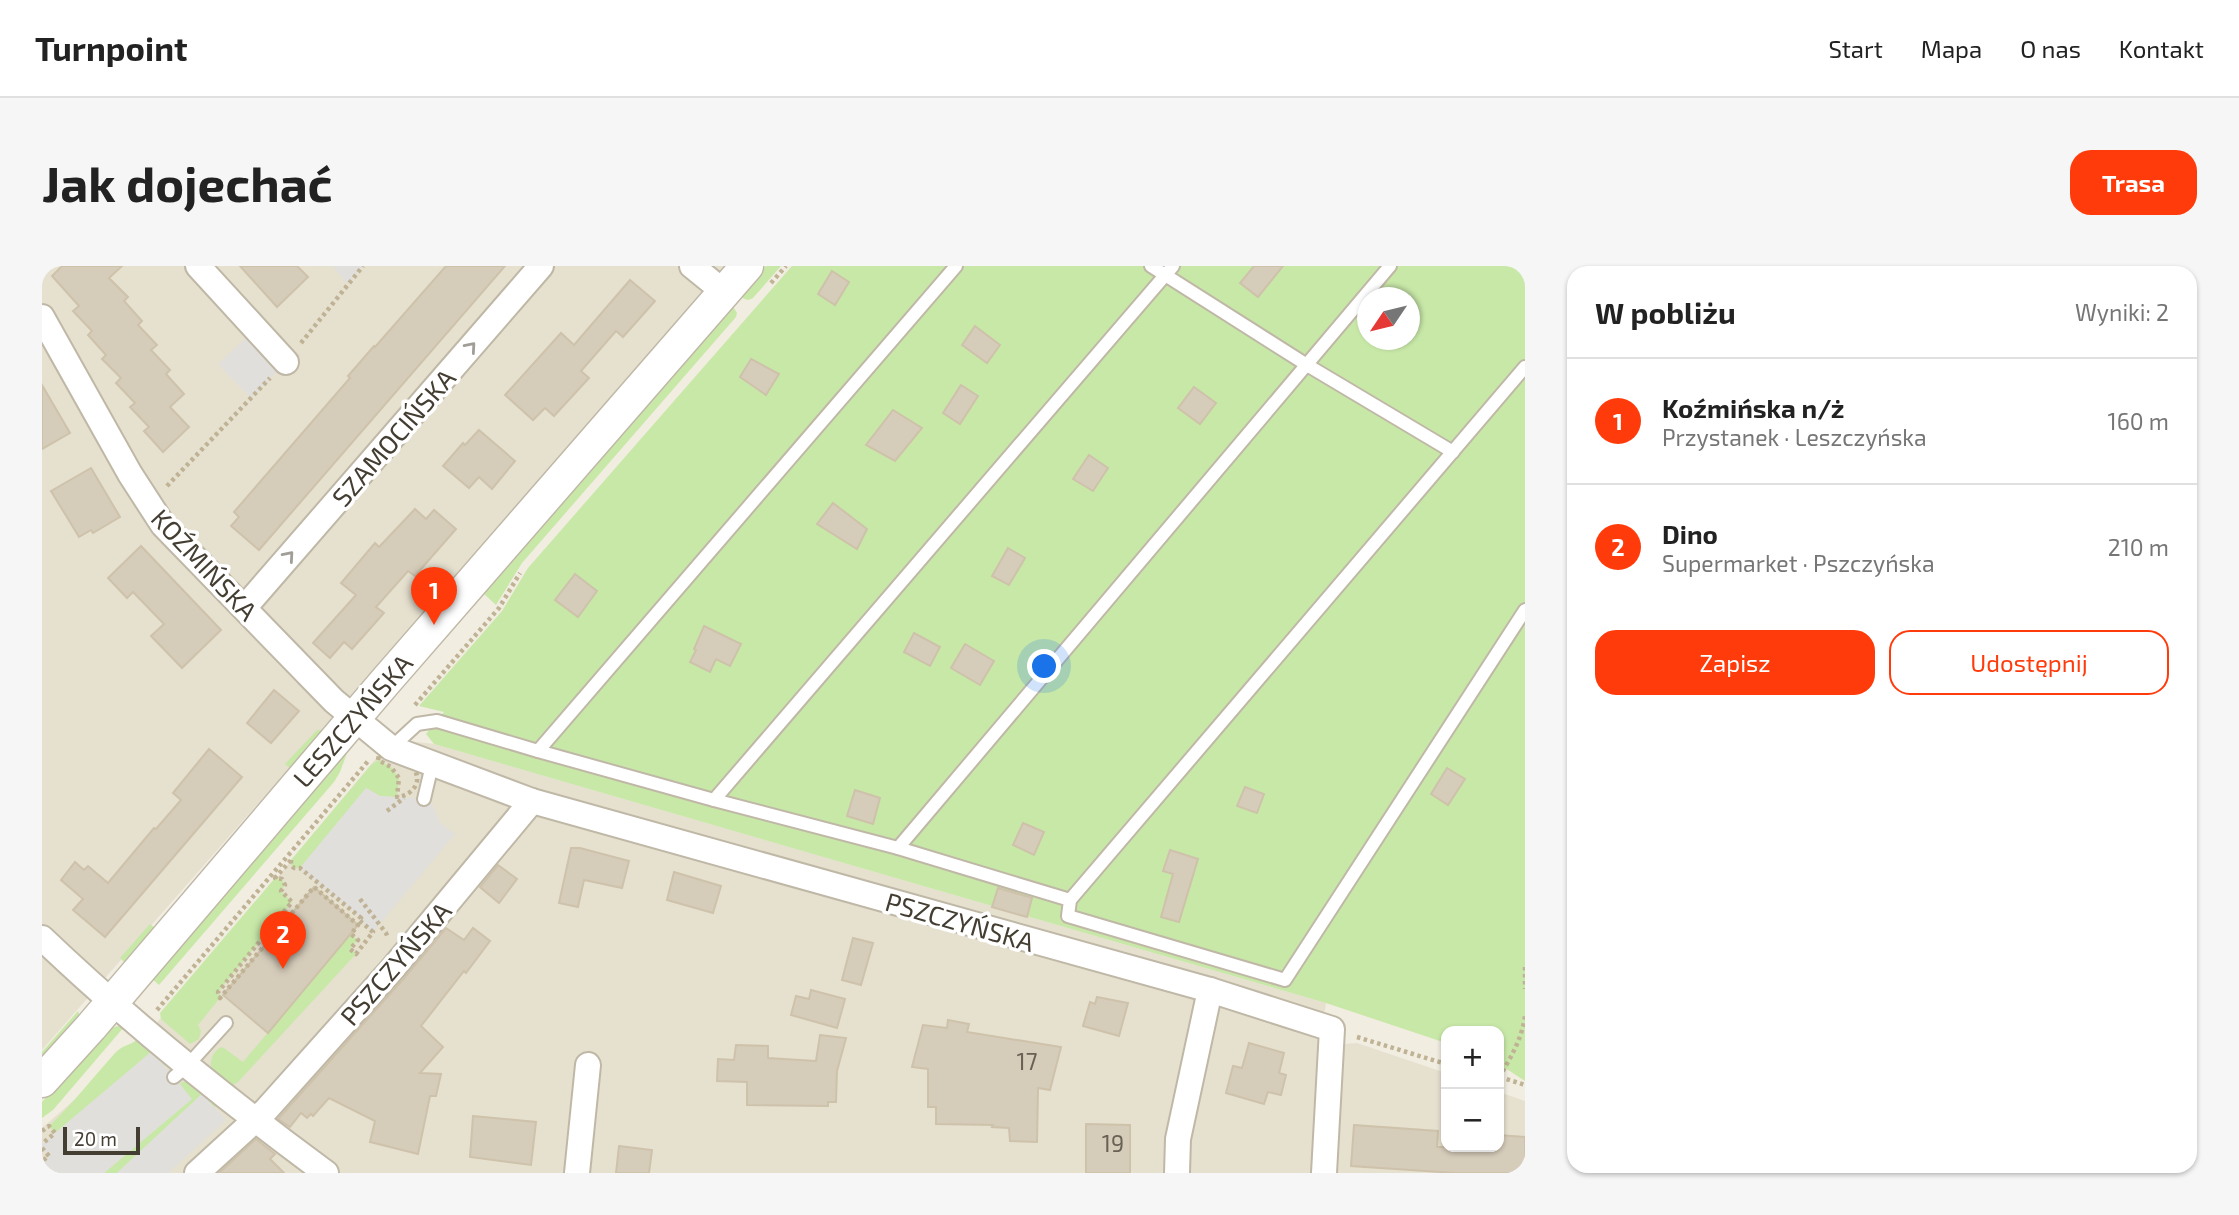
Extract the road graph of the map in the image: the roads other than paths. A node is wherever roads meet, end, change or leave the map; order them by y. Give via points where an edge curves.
1 (198, 266) edge
2 (541, 266) edge
3 (692, 266) edge
4 (956, 266) edge
5 (1151, 266) edge
6 (1390, 266) edge
7 (1169, 270) edge
8 (759, 275) edge
9 (724, 292) junction
10 (42, 317) edge
11 (286, 362) road end
12 (1307, 365) junction
13 (1525, 367) edge
14 (1453, 452) junction
15 (245, 607) junction
16 (1525, 610) edge
17 (355, 718) junction
18 (387, 745) junction
19 (538, 751) junction
20 (432, 765) junction
21 (424, 799) dead end
22 (714, 800) junction
23 (532, 801) junction
24 (898, 848) junction
25 (1070, 901) junction
26 (42, 938) edge
27 (1210, 990) junction
28 (113, 1001) junction
29 (226, 1023) dead end
30 (588, 1065) dead end
31 (181, 1071) junction
32 (42, 1081) edge
33 (254, 1120) junction
34 (197, 1173) edge
35 (326, 1173) edge
36 (577, 1173) edge
37 (1177, 1173) edge
38 (1324, 1173) edge

1 - 11 street
15 -> 2 street, SZAMOCIŃSKA
3 - 9 street
4 - 19 lane
5 - 7 lane
6 - 12 lane
7 - 12 lane
7 - 22 lane
8 - 9 street, LESZCZYŃSKA
9 - 17 street, LESZCZYŃSKA
10 - 15 street, KOŹMIŃSKA via 163,526
12 - 14 lane
12 - 24 lane
13 - 14 lane
14 - 25 lane
15 - 17 street, KOŹMIŃSKA
16 - 25 lane via 1284,980 1068,916
17 - 18 street, PSZCZYŃSKA
17 - 28 street, LESZCZYŃSKA
18 - 19 lane via 417,724 437,721
18 - 20 street, PSZCZYŃSKA
19 - 22 lane
20 - 21 lane
20 - 23 street, PSZCZYŃSKA
22 - 24 lane
23 - 27 street, PSZCZYŃSKA
23 - 33 street, PSZCZYŃSKA via 394,967
24 - 25 lane
26 - 28 street
27 - 37 street via 1178,1139
27 - 38 street, PSZCZYŃSKA via 1332,1029
28 - 31 street
28 - 32 street, LESZCZYŃSKA
29 - 31 lane
30 - 36 street
31 - 33 street
33 - 34 street, PSZCZYŃSKA
33 - 35 street

